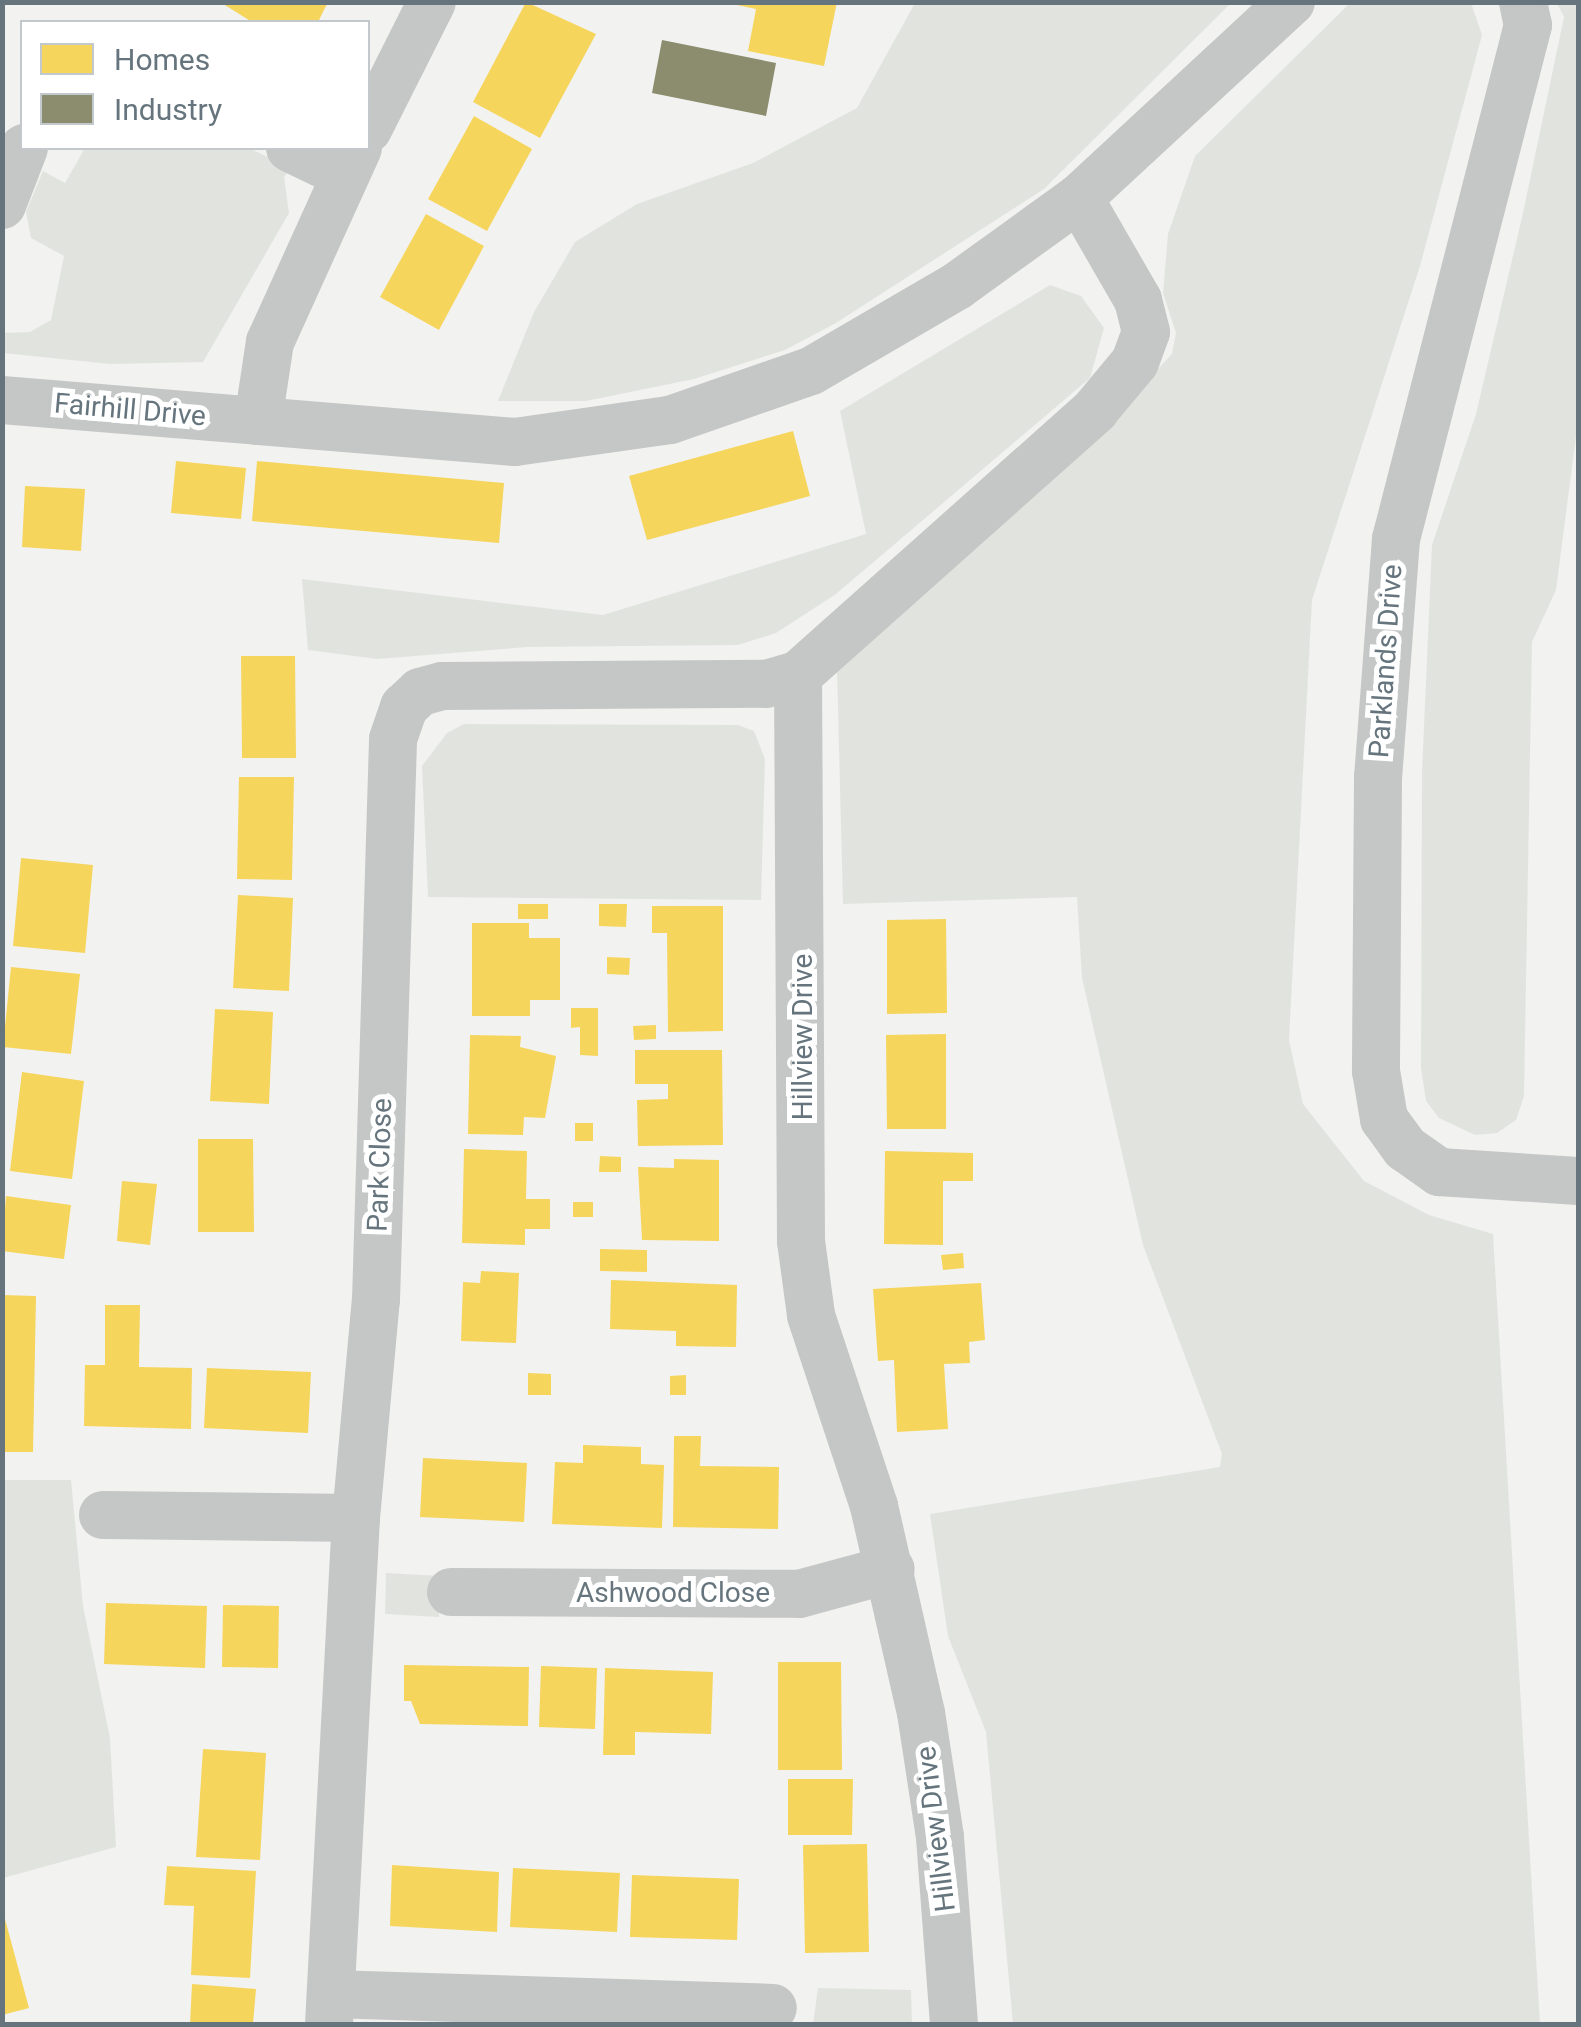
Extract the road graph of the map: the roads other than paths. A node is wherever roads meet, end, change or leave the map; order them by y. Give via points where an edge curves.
1 (432, 2) edge
2 (1291, 2) edge
3 (1523, 2) edge
4 (370, 125) edge
5 (23, 150) edge
6 (299, 150) edge
7 (351, 161) edge
8 (1079, 198) junction
9 (2, 205) edge
10 (2, 400) edge
11 (258, 421) junction
12 (798, 676) junction
13 (1578, 1182) edge
14 (103, 1515) dead end
15 (356, 1518) junction
16 (891, 1569) junction
17 (451, 1592) dead end
18 (772, 2008) dead end
19 (330, 2009) edge
20 (954, 2024) edge

1 - 4 street
2 - 8 street
3 - 13 street, Parklands Drive via 1528,25 1396,539 1378,776 1376,1072 1384,1119 1404,1148 1439,1172
5 - 9 street
6 - 7 street
7 - 11 street via 270,342
8 - 11 street, Fairhill Drive via 957,286 811,370 670,420 515,442
8 - 12 street via 1138,300 1146,332 1136,362 1094,410
10 - 11 street, Fairhill Drive
12 - 15 street, Park Close via 766,684 442,686 404,706 393,740 376,1300
12 - 16 street, Hillview Drive via 801,1242 820,1353
14 - 15 street
15 - 19 street, Park Close
16 - 17 street, Ashwood Close via 799,1594
16 - 20 street, Hillview Drive via 940,1838
18 - 19 street

